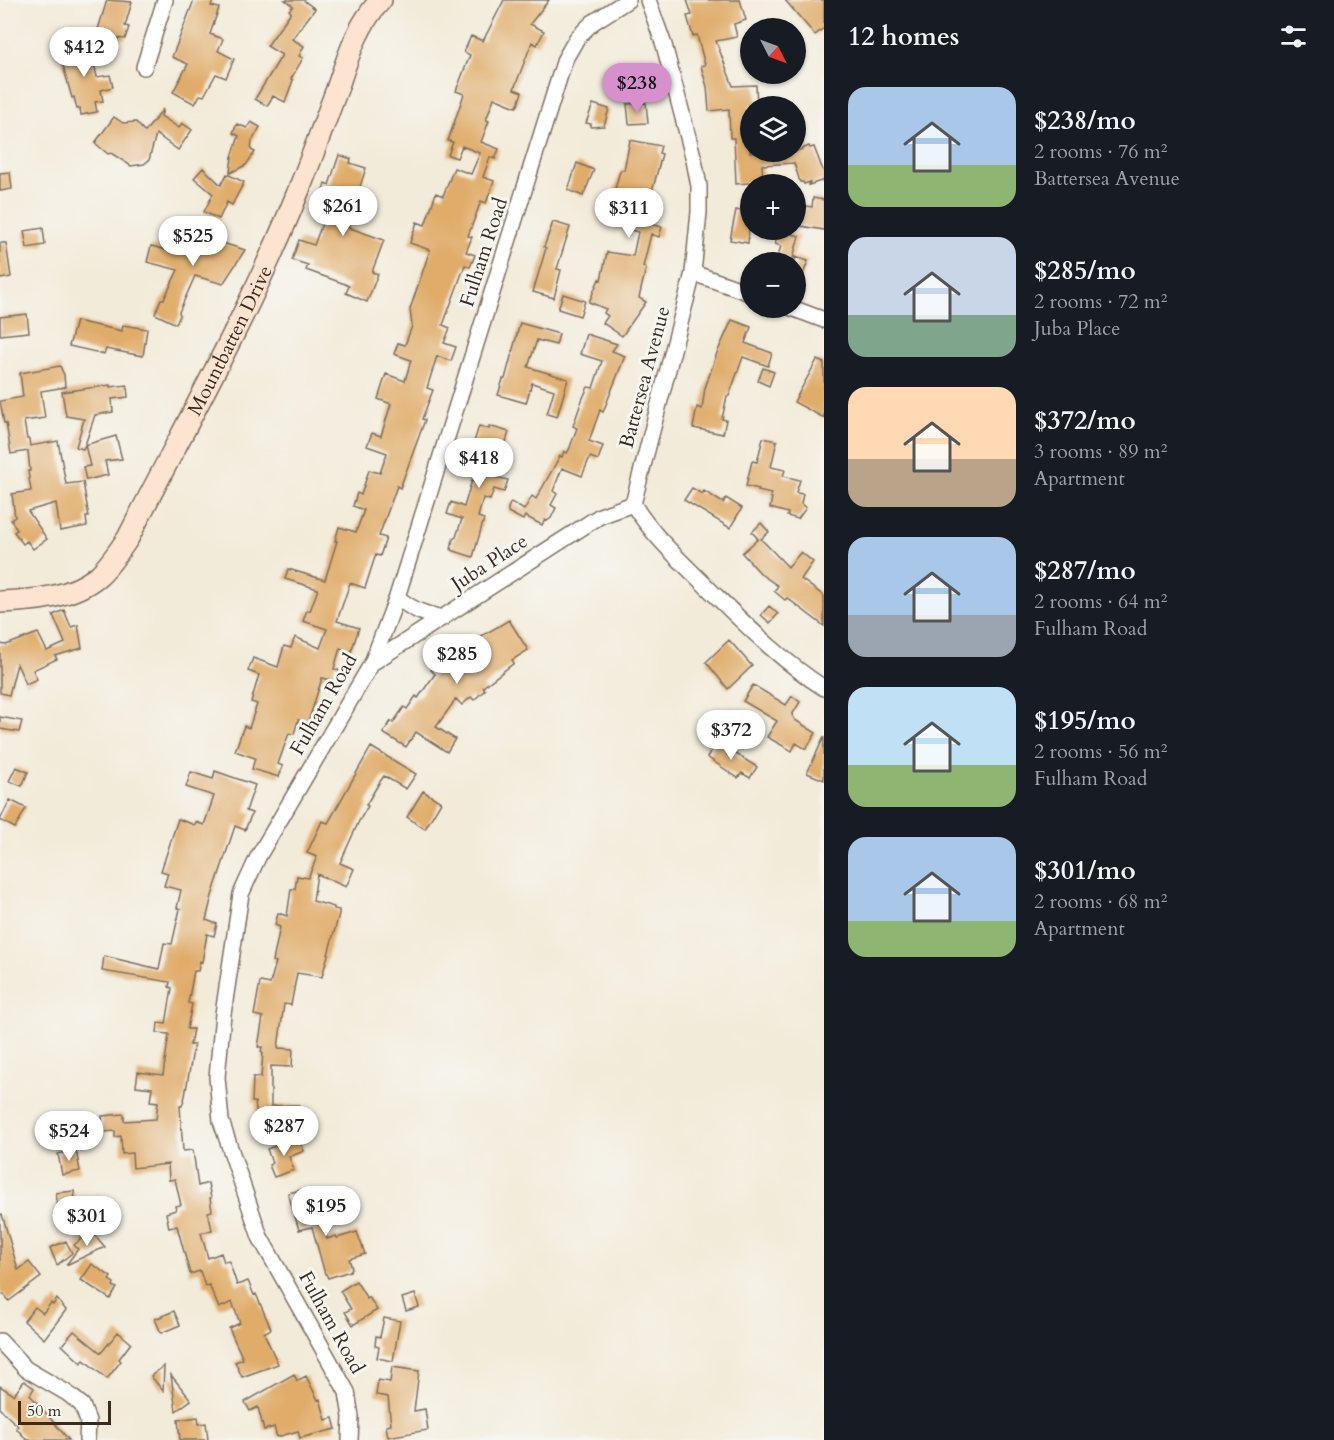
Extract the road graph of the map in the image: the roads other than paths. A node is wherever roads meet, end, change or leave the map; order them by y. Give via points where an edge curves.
1 (165, 0) edge
2 (381, 0) edge
3 (628, 0) edge
4 (648, 0) edge
5 (144, 67) dead end
6 (693, 273) junction
7 (740, 289) edge
8 (806, 313) edge
9 (824, 320) edge
10 (633, 504) junction
11 (1, 597) edge
12 (397, 597) junction
13 (443, 618) junction
14 (372, 663) junction
15 (824, 688) edge
16 (0, 1341) edge
17 (87, 1440) edge
18 (350, 1440) edge

1 - 5 street
2 - 11 main road, Mountbatten Drive via 354,42 300,187 265,267 128,538 88,583 40,599
3 - 12 street, Fulham Road via 592,23 565,59
4 - 6 street, Battersea Avenue via 664,45 699,186
6 - 7 street
6 - 10 street, Battersea Avenue
8 - 9 street
10 - 13 street, Juba Place via 600,516
10 - 15 street via 665,546 765,644
12 - 13 street via 413,610
12 - 14 street, Fulham Road
13 - 14 street, Juba Place
14 - 18 street, Fulham Road via 258,857 241,894 217,1077 221,1121 260,1237 347,1392
16 - 17 street via 26,1369 82,1405 88,1421

